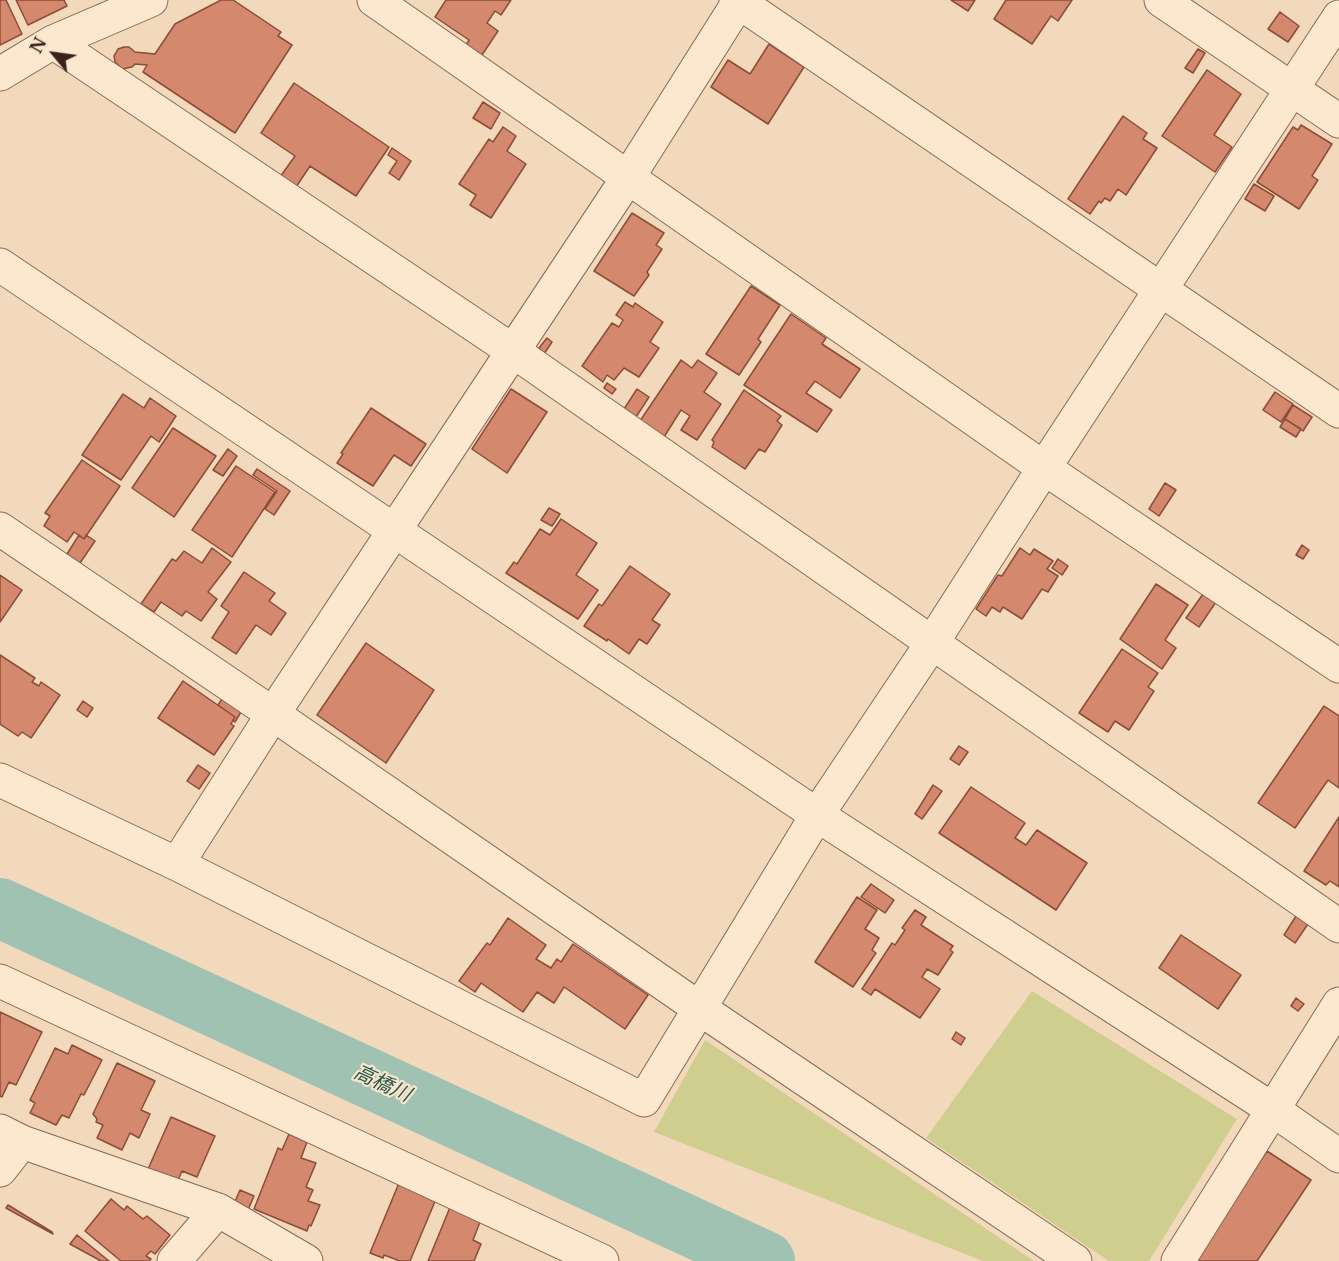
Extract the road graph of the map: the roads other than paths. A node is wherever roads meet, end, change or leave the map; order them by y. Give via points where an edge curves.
1 (152, 0) edge
2 (374, 0) edge
3 (1161, 0) edge
4 (739, 1) edge
5 (1339, 17) edge
6 (53, 42) junction
7 (0, 74) edge
8 (1291, 88) junction
9 (1339, 121) edge
10 (629, 176) junction
11 (0, 265) edge
12 (1161, 291) junction
13 (513, 351) junction
14 (1339, 411) edge
15 (1044, 468) junction
16 (0, 529) edge
17 (393, 531) junction
18 (932, 643) junction
19 (1339, 666) edge
20 (273, 714) junction
21 (0, 780) edge
22 (817, 815) junction
23 (177, 864) junction
24 (1339, 926) edge
25 (0, 981) edge
26 (1339, 1004) edge
27 (699, 1008) junction
28 (1272, 1109) junction
29 (11, 1137) edge
30 (1339, 1156) edge
31 (0, 1170) edge
32 (218, 1210) junction
33 (174, 1261) edge
34 (306, 1261) edge
35 (602, 1261) edge
36 (1075, 1261) edge
37 (1178, 1261) edge

1 - 6 street
2 - 10 street
3 - 8 street
4 - 10 street
4 - 12 street
5 - 8 street
6 - 7 street
6 - 13 street
8 - 9 street
8 - 12 street
10 - 13 street
10 - 15 street
11 - 17 street
12 - 14 street
12 - 15 street
13 - 17 street
13 - 18 street
15 - 18 street
15 - 19 street
16 - 20 street
17 - 20 street
17 - 22 street
18 - 22 street
18 - 24 street
20 - 23 street
20 - 27 street
21 - 23 street
22 - 27 street
22 - 28 street
23 - 27 street via 644,1100
25 - 35 street
26 - 28 street
27 - 36 street
28 - 30 street
28 - 37 street
29 - 31 street
29 - 32 street
32 - 33 street
32 - 34 street

